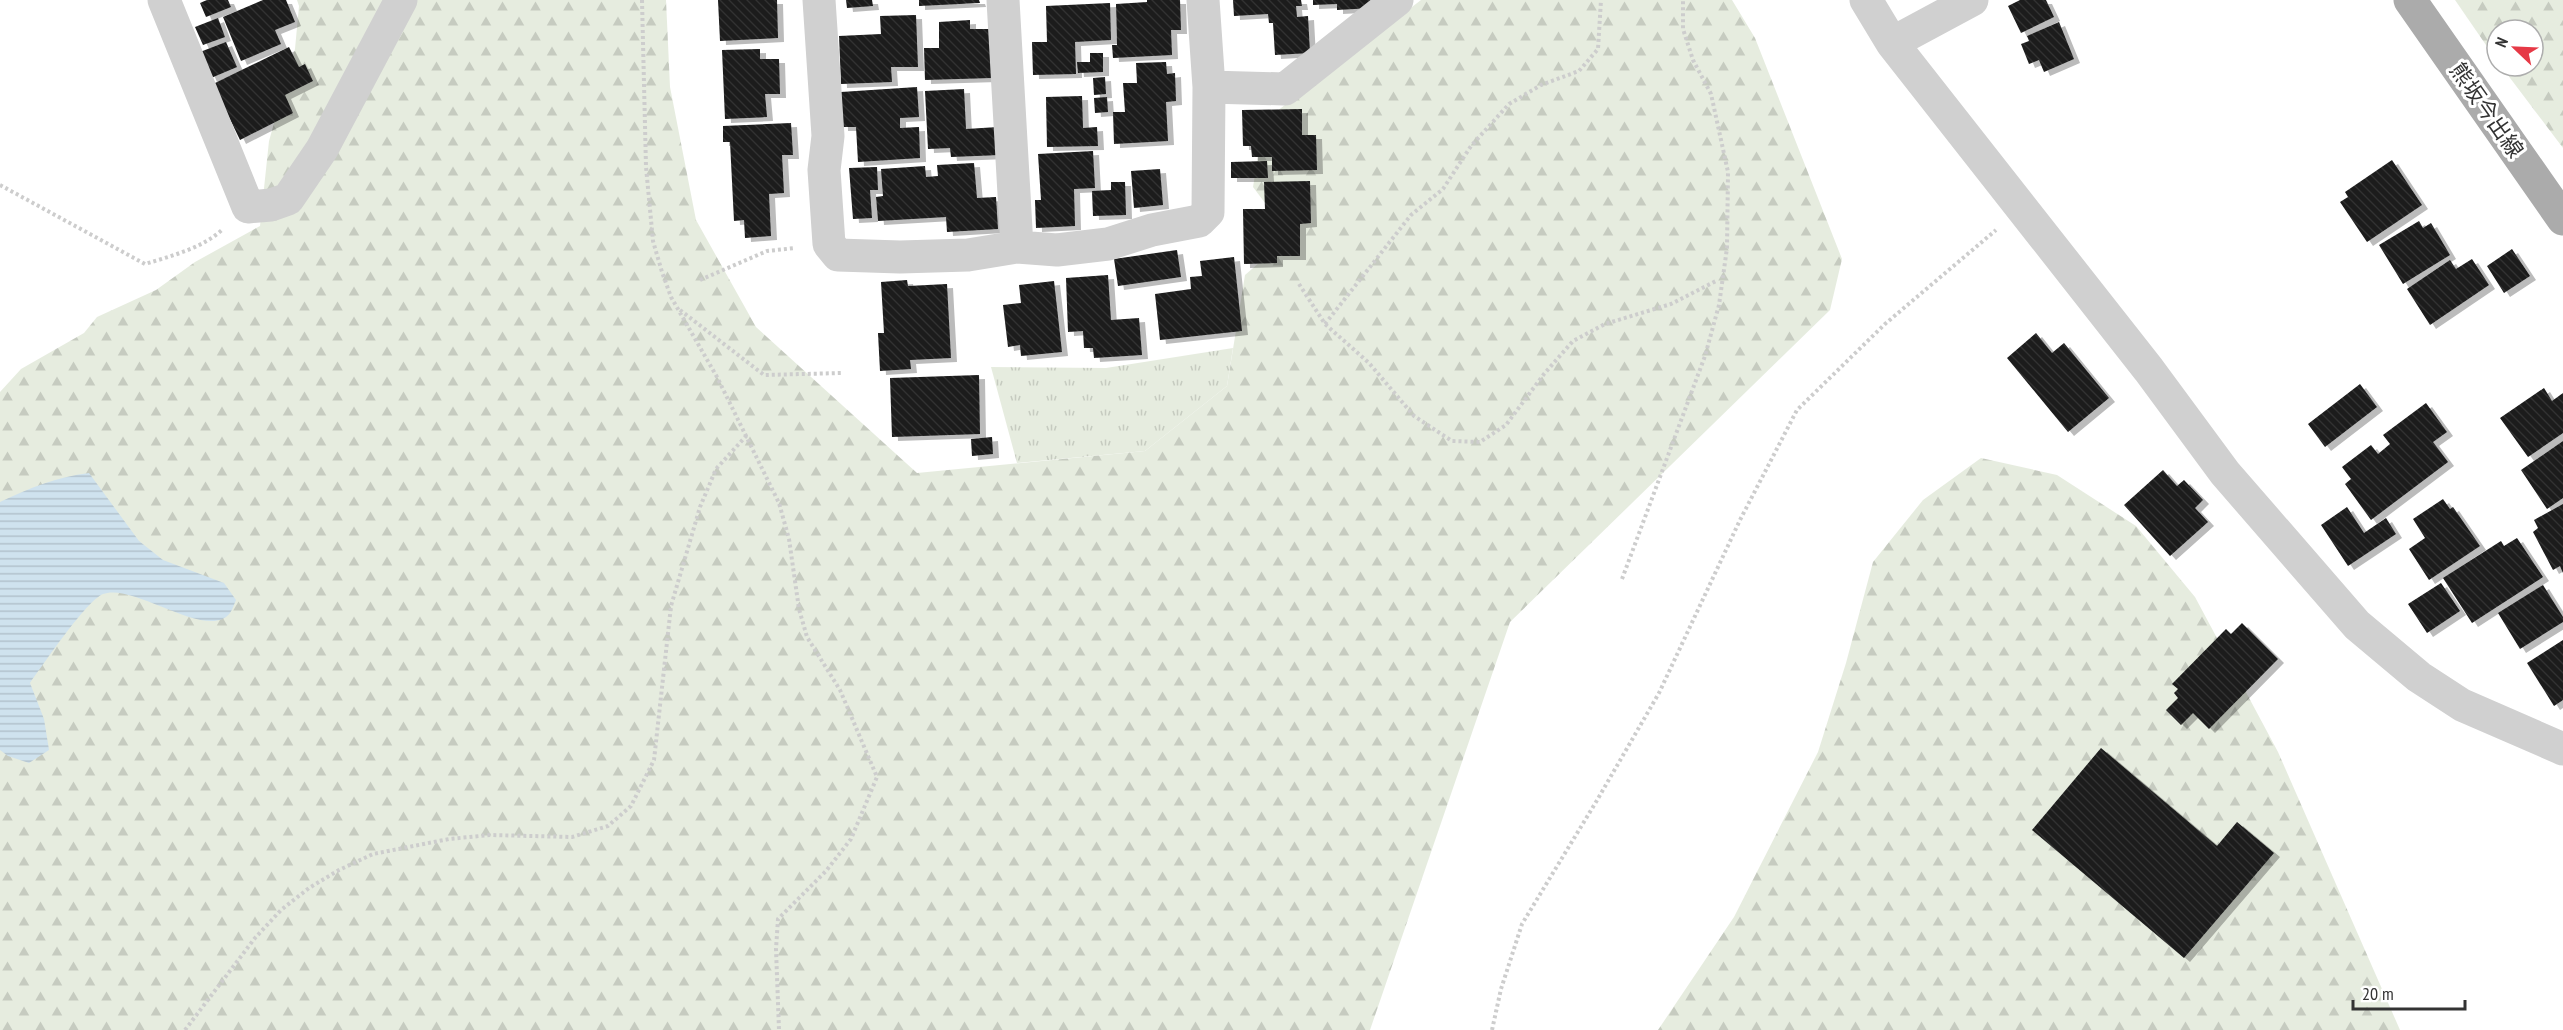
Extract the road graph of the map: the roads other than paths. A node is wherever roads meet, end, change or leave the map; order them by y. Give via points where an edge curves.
1 (164, 0) edge
2 (401, 0) edge
3 (819, 0) edge
4 (1003, 0) edge
5 (1203, 0) edge
6 (1397, 0) edge
7 (1866, 0) edge
8 (1972, 0) edge
9 (2410, 0) edge
10 (1892, 43) junction
11 (1209, 87) junction
12 (2563, 219) edge
13 (1017, 247) junction
14 (2563, 749) edge

1 - 2 street via 248,207 288,199 322,149
3 - 13 street via 828,136 824,170 829,244 838,255 900,257 968,255
4 - 13 street
5 - 11 street
6 - 11 street via 1285,89
7 - 10 street
8 - 10 street
9 - 12 main road, 熊坂今出線
10 - 14 street via 2225,473 2357,625 2419,677 2462,705
11 - 13 street via 1208,212 1199,221 1108,244 1057,250

